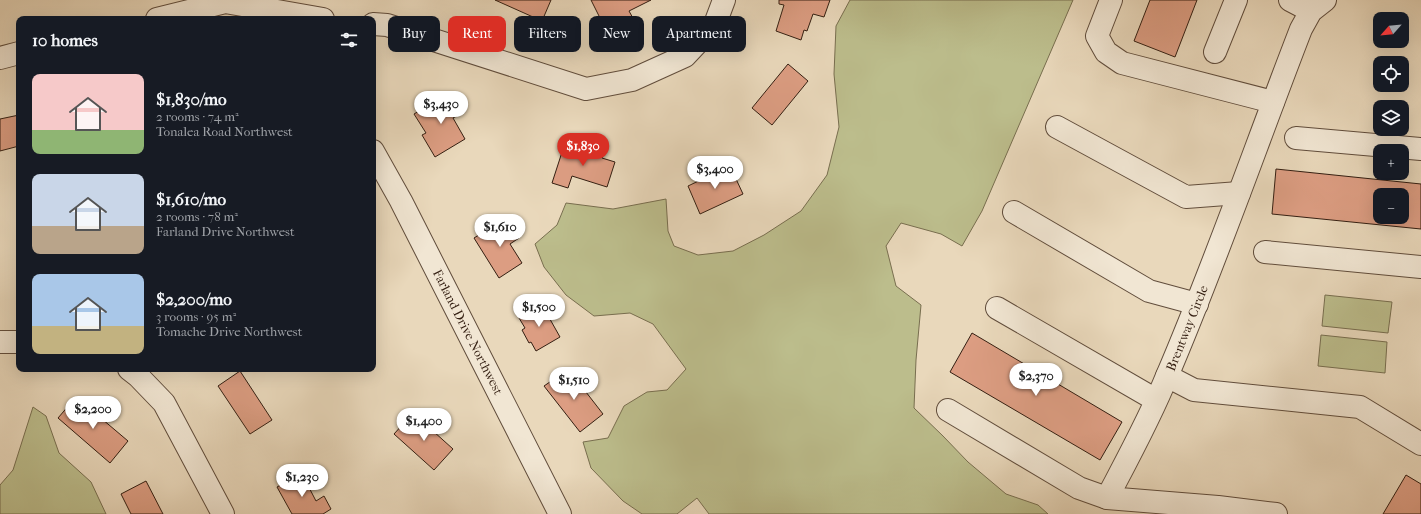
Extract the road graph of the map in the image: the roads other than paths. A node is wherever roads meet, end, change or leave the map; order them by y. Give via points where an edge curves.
1 (724, 0) edge
2 (1111, 0) edge
3 (1236, 0) edge
4 (1290, 0) edge
5 (1318, 5) edge
6 (169, 16) edge
7 (299, 16) edge
8 (376, 24) edge
9 (1215, 52) dead end
10 (16, 54) edge
11 (0, 58) edge
12 (1273, 102) junction
13 (1057, 126) dead end
14 (1296, 138) dead end
15 (1421, 149) edge
16 (376, 156) edge
17 (1239, 193) junction
18 (1014, 212) dead end
19 (1265, 252) dead end
20 (1421, 267) edge
21 (1196, 304) junction
22 (997, 308) dead end
23 (0, 342) edge
24 (16, 342) edge
25 (133, 372) edge
26 (1167, 376) junction
27 (1156, 400) junction
28 (948, 410) dead end
29 (1421, 444) edge
30 (1107, 498) junction
31 (223, 514) edge
32 (560, 514) edge
33 (1276, 514) edge

1 - 8 street via 715,24 685,56 632,80 586,89 387,25
2 - 12 street via 1096,36 1106,52 1122,63
3 - 9 street
4 - 5 street
5 - 12 street, Brentway Circle via 1301,29
6 - 7 street via 225,2
10 - 11 street
12 - 17 street, Brentway Circle
13 - 17 street via 1186,197
14 - 15 street
16 - 32 street, Farland Drive Northwest
17 - 21 street, Brentway Circle
18 - 21 street via 1149,291
19 - 20 street
21 - 26 street, Brentway Circle
22 - 27 street
23 - 24 street
25 - 31 street via 164,403
26 - 27 street, Brentway Circle
26 - 29 street via 1194,390 1360,407
27 - 30 street, Brentway Circle
28 - 30 street via 1079,488
30 - 33 street

